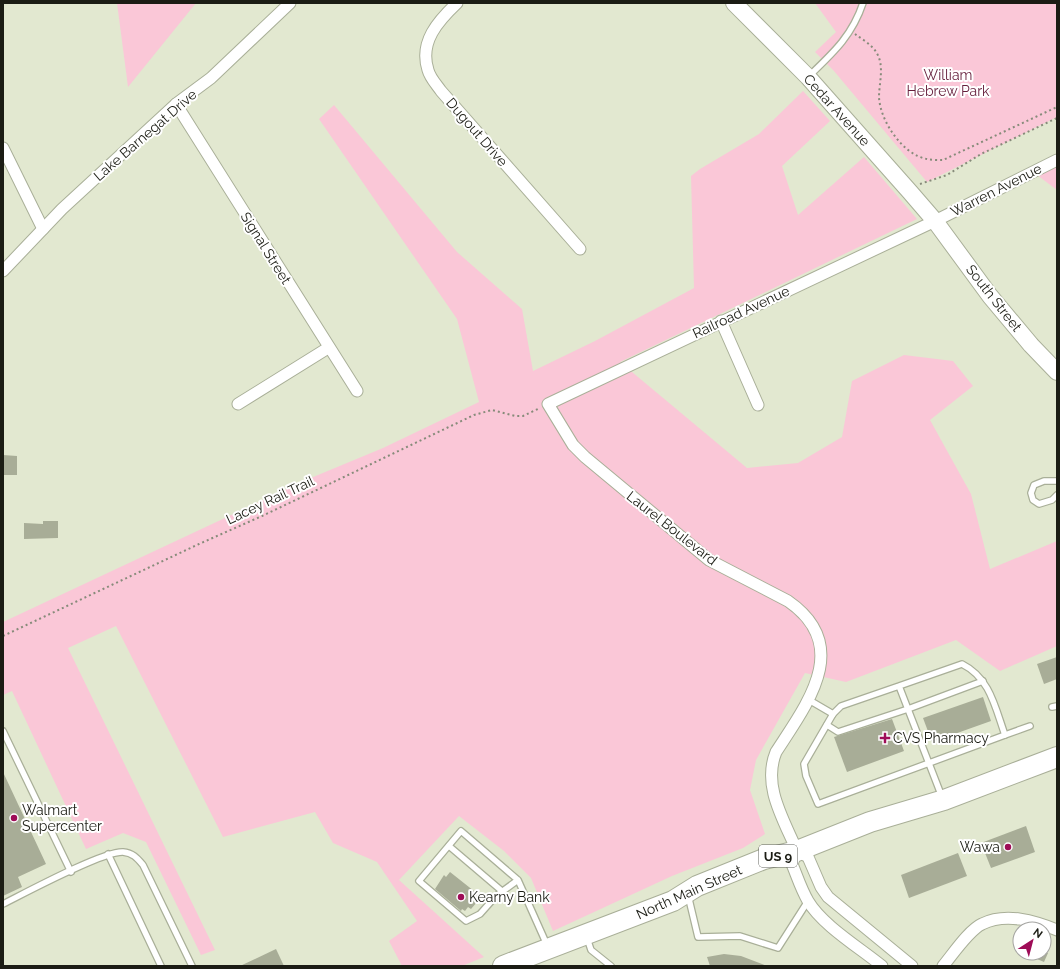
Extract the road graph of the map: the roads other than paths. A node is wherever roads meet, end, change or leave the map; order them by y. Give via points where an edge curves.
1 (290, 3) edge
2 (457, 3) edge
3 (734, 3) edge
4 (863, 3) edge
5 (808, 77) junction
6 (176, 104) junction
7 (3, 148) edge
8 (1057, 160) edge
9 (935, 221) junction
10 (43, 229) junction
11 (580, 250) dead end
12 (3, 271) edge
13 (721, 322) junction
14 (328, 348) junction
15 (1057, 372) edge
16 (357, 391) dead end
17 (238, 404) dead end
18 (548, 404) joint
19 (758, 405) dead end
20 (1057, 481) edge
21 (1057, 495) edge
22 (983, 681) junction
23 (898, 686) junction
24 (809, 700) junction
25 (908, 709) junction
26 (833, 714) junction
27 (827, 725) junction
28 (1030, 726) dead end
29 (3, 731) edge
30 (1005, 735) junction
31 (1057, 757) edge
32 (928, 762) junction
33 (944, 800) junction
34 (449, 846) junction
35 (797, 851) junction
36 (108, 854) junction
37 (71, 872) junction
38 (518, 880) junction
39 (503, 892) junction
40 (687, 892) junction
41 (808, 901) junction
42 (3, 904) edge
43 (1057, 930) edge
44 (586, 935) junction
45 (877, 937) junction
46 (549, 949) junction
47 (865, 952) junction
48 (161, 966) edge
49 (192, 966) edge
50 (503, 966) edge
51 (611, 966) edge
52 (882, 966) edge
53 (912, 966) edge
54 (943, 966) edge

1 - 6 street, Lake Barnegat Drive via 212,78
2 - 11 street, Dugout Drive via 432,31 426,48 428,71 441,92
3 - 5 street, Cedar Avenue
4 - 5 lane via 851,31 836,50
5 - 9 street, Cedar Avenue
6 - 10 street, Lake Barnegat Drive
6 - 14 street, Signal Street
7 - 10 street
8 - 9 street, Warren Avenue
9 - 13 street, Railroad Avenue
9 - 15 street, South Street via 990,296
10 - 12 street, Lake Barnegat Drive
13 - 18 street, Railroad Avenue
13 - 19 street
14 - 16 street, Signal Street
14 - 17 street
18 - 24 street, Laurel Boulevard via 573,445 585,457 693,548 725,569 788,601 806,617 813,627 821,656 820,671
20 - 21 lane via 1044,481 1034,486 1031,493 1033,500 1039,504 1052,500
22 - 23 lane via 973,670 962,664
22 - 25 lane
22 - 30 lane
23 - 25 lane
23 - 26 lane via 840,706
24 - 26 lane
24 - 35 street, Laurel Boulevard via 776,752 770,771 774,796
25 - 27 lane via 838,732
25 - 32 lane
26 - 27 lane
27 - 32 lane via 804,764 806,776 818,804
28 - 30 lane
29 - 37 lane
30 - 32 lane
31 - 33 highway, North Main Street / US 9
32 - 33 lane
33 - 35 highway, North Main Street / US 9 via 870,822
34 - 38 lane via 461,831
34 - 39 lane
34 - 39 lane via 419,880 466,921 480,914
35 - 40 highway, North Main Street / US 9 via 764,859
35 - 41 street via 792,864
35 - 45 street, Laurel Boulevard via 808,857 828,897
36 - 37 lane
36 - 48 lane
36 - 49 lane via 129,852 143,864
37 - 42 lane
38 - 39 lane
38 - 46 lane
40 - 41 lane via 698,937 740,936 778,948
40 - 44 highway, North Main Street / US 9
41 - 47 street via 829,925
43 - 54 street via 1026,920 1010,919 982,924 968,936
44 - 46 highway, North Main Street / US 9
44 - 51 lane via 591,950
45 - 47 street
45 - 53 street, Laurel Boulevard
46 - 50 highway, North Main Street / US 9
47 - 52 street

